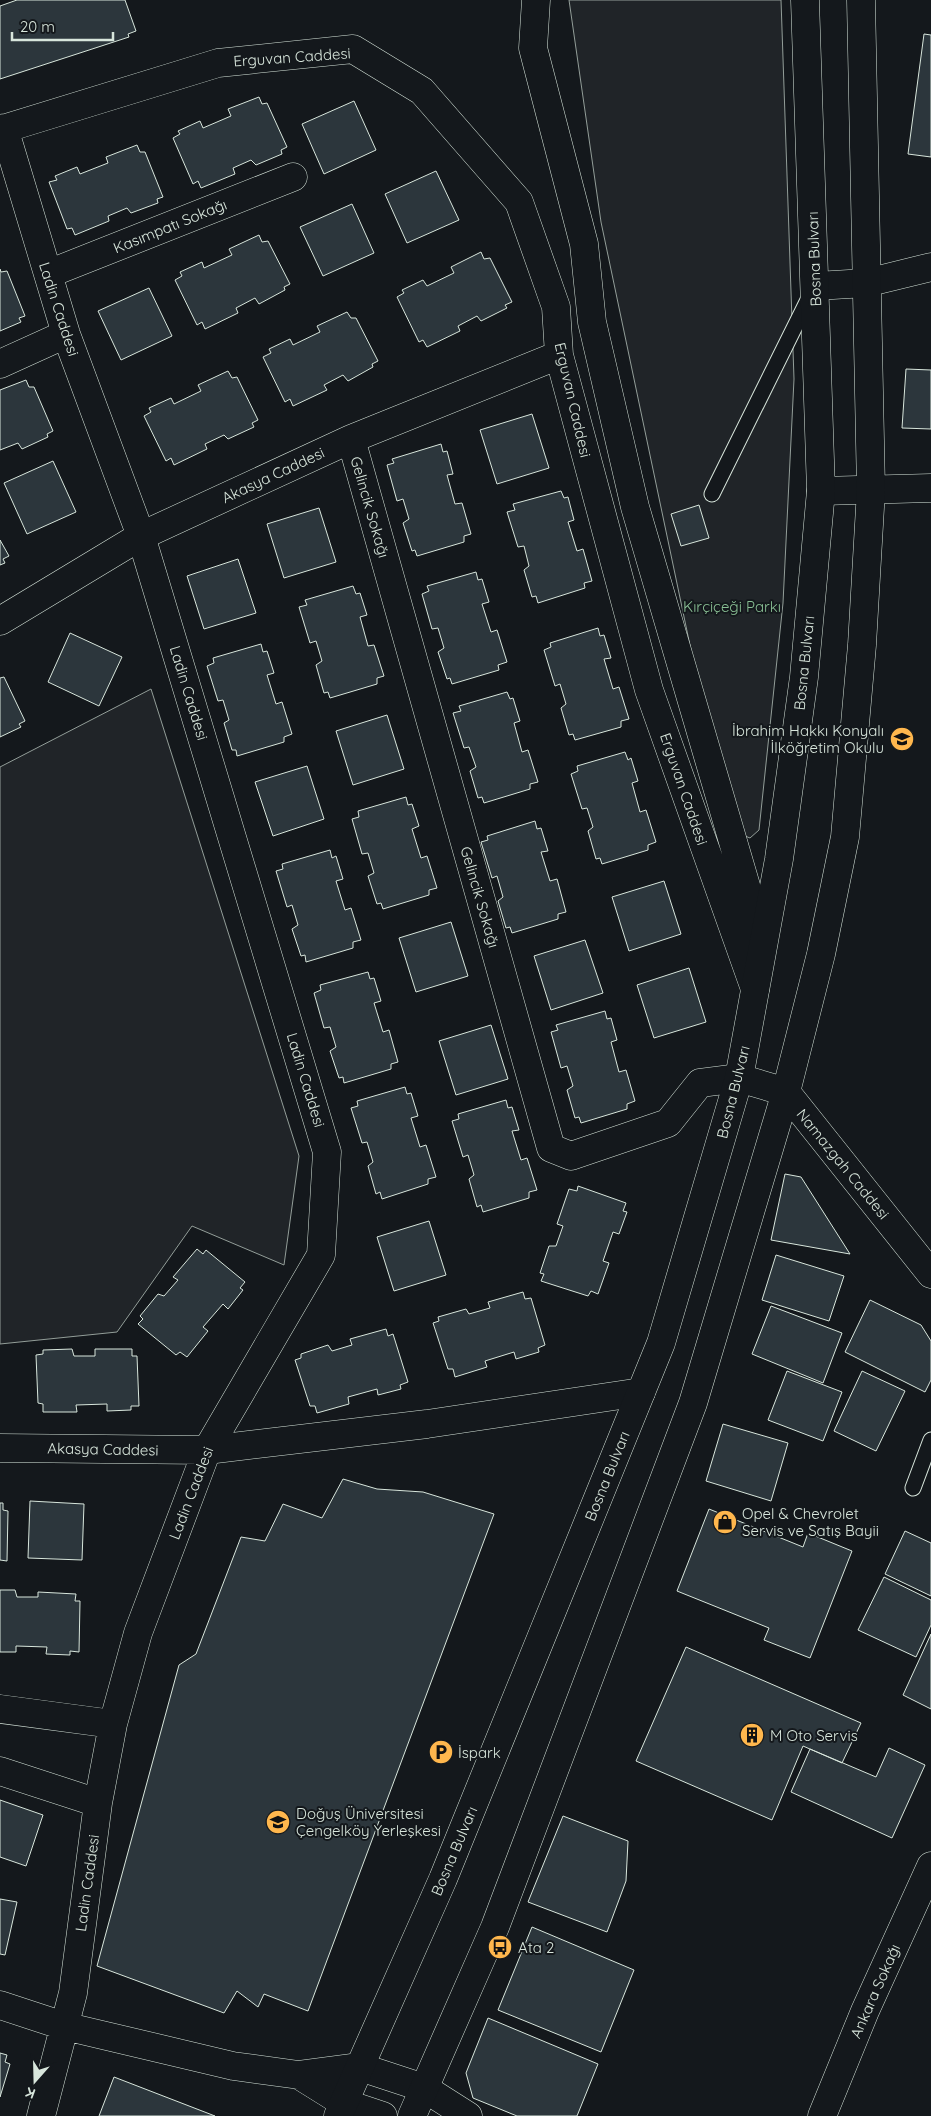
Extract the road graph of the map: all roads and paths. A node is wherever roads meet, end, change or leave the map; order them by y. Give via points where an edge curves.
1 (536, 0) edge
2 (805, 0) edge
3 (861, 0) edge
4 (2, 129) edge
5 (293, 177) dead end
6 (931, 268) edge
7 (48, 274) junction
8 (866, 283) junction
9 (816, 286) junction
10 (66, 334) junction
11 (559, 355) junction
12 (0, 364) edge
13 (351, 439) junction
14 (931, 488) edge
15 (871, 490) junction
16 (821, 492) junction
17 (712, 494) dead end
18 (141, 536) junction
19 (0, 621) edge
20 (763, 944) junction
21 (755, 989) junction
22 (739, 1078) junction
23 (786, 1092) junction
24 (931, 1274) edge
25 (641, 1392) junction
26 (931, 1440) edge
27 (0, 1448) edge
28 (207, 1450) junction
29 (913, 1488) dead end
30 (0, 1709) edge
31 (113, 1724) junction
32 (0, 1771) edge
33 (98, 1803) junction
34 (931, 1866) edge
35 (0, 2005) edge
36 (64, 2026) junction
37 (360, 2067) junction
38 (300, 2075) junction
39 (424, 2088) junction
40 (341, 2109) edge
41 (41, 2116) edge
42 (383, 2116) edge
43 (412, 2116) edge
44 (468, 2116) edge
45 (822, 2116) edge

1 - 20 street via 533,48 584,244 592,322 635,507
2 - 9 street, Bosna Bulvarı
3 - 8 street
4 - 7 street, Ladin Caddesi
4 - 11 street, Erguvan Caddesi via 218,63 353,50 422,92 519,202 556,307
5 - 7 street, Kasımpatı Sokağı
6 - 8 street
7 - 10 street, Ladin Caddesi
8 - 9 street
8 - 15 street
9 - 16 street, Bosna Bulvarı
9 - 17 lane
10 - 12 street
10 - 18 street, Ladin Caddesi
11 - 13 street, Akasya Caddesi
11 - 21 street, Erguvan Caddesi via 649,690
13 - 18 street, Akasya Caddesi
13 - 22 street, Gelincik Sokağı via 551,1148 571,1156 668,1123 700,1083
14 - 15 street
15 - 16 street
15 - 23 street via 846,837
16 - 20 street, Bosna Bulvarı via 804,677
18 - 19 street, Akasya Caddesi
18 - 28 street, Ladin Caddesi via 327,1152 321,1255
20 - 21 street, Bosna Bulvarı
21 - 22 street, Bosna Bulvarı
22 - 23 street
22 - 25 street, Bosna Bulvarı via 660,1342
23 - 24 street, Namazgah Caddesi
23 - 39 street via 693,1403 494,1927
25 - 28 street, Akasya Caddesi via 427,1424
25 - 37 street, Bosna Bulvarı via 443,1879
26 - 29 lane
27 - 28 street, Akasya Caddesi
28 - 31 street, Ladin Caddesi via 138,1633
30 - 31 street
31 - 33 street, Ladin Caddesi
32 - 33 street
33 - 36 street, Ladin Caddesi via 73,1993
34 - 45 street, Ankara Sokağı
35 - 36 street
36 - 38 street via 234,2066
36 - 41 street, Ladin Caddesi
37 - 38 street
37 - 39 street
37 - 40 street, Bosna Bulvarı
38 - 40 street
39 - 43 street
39 - 44 street
40 - 42 street

